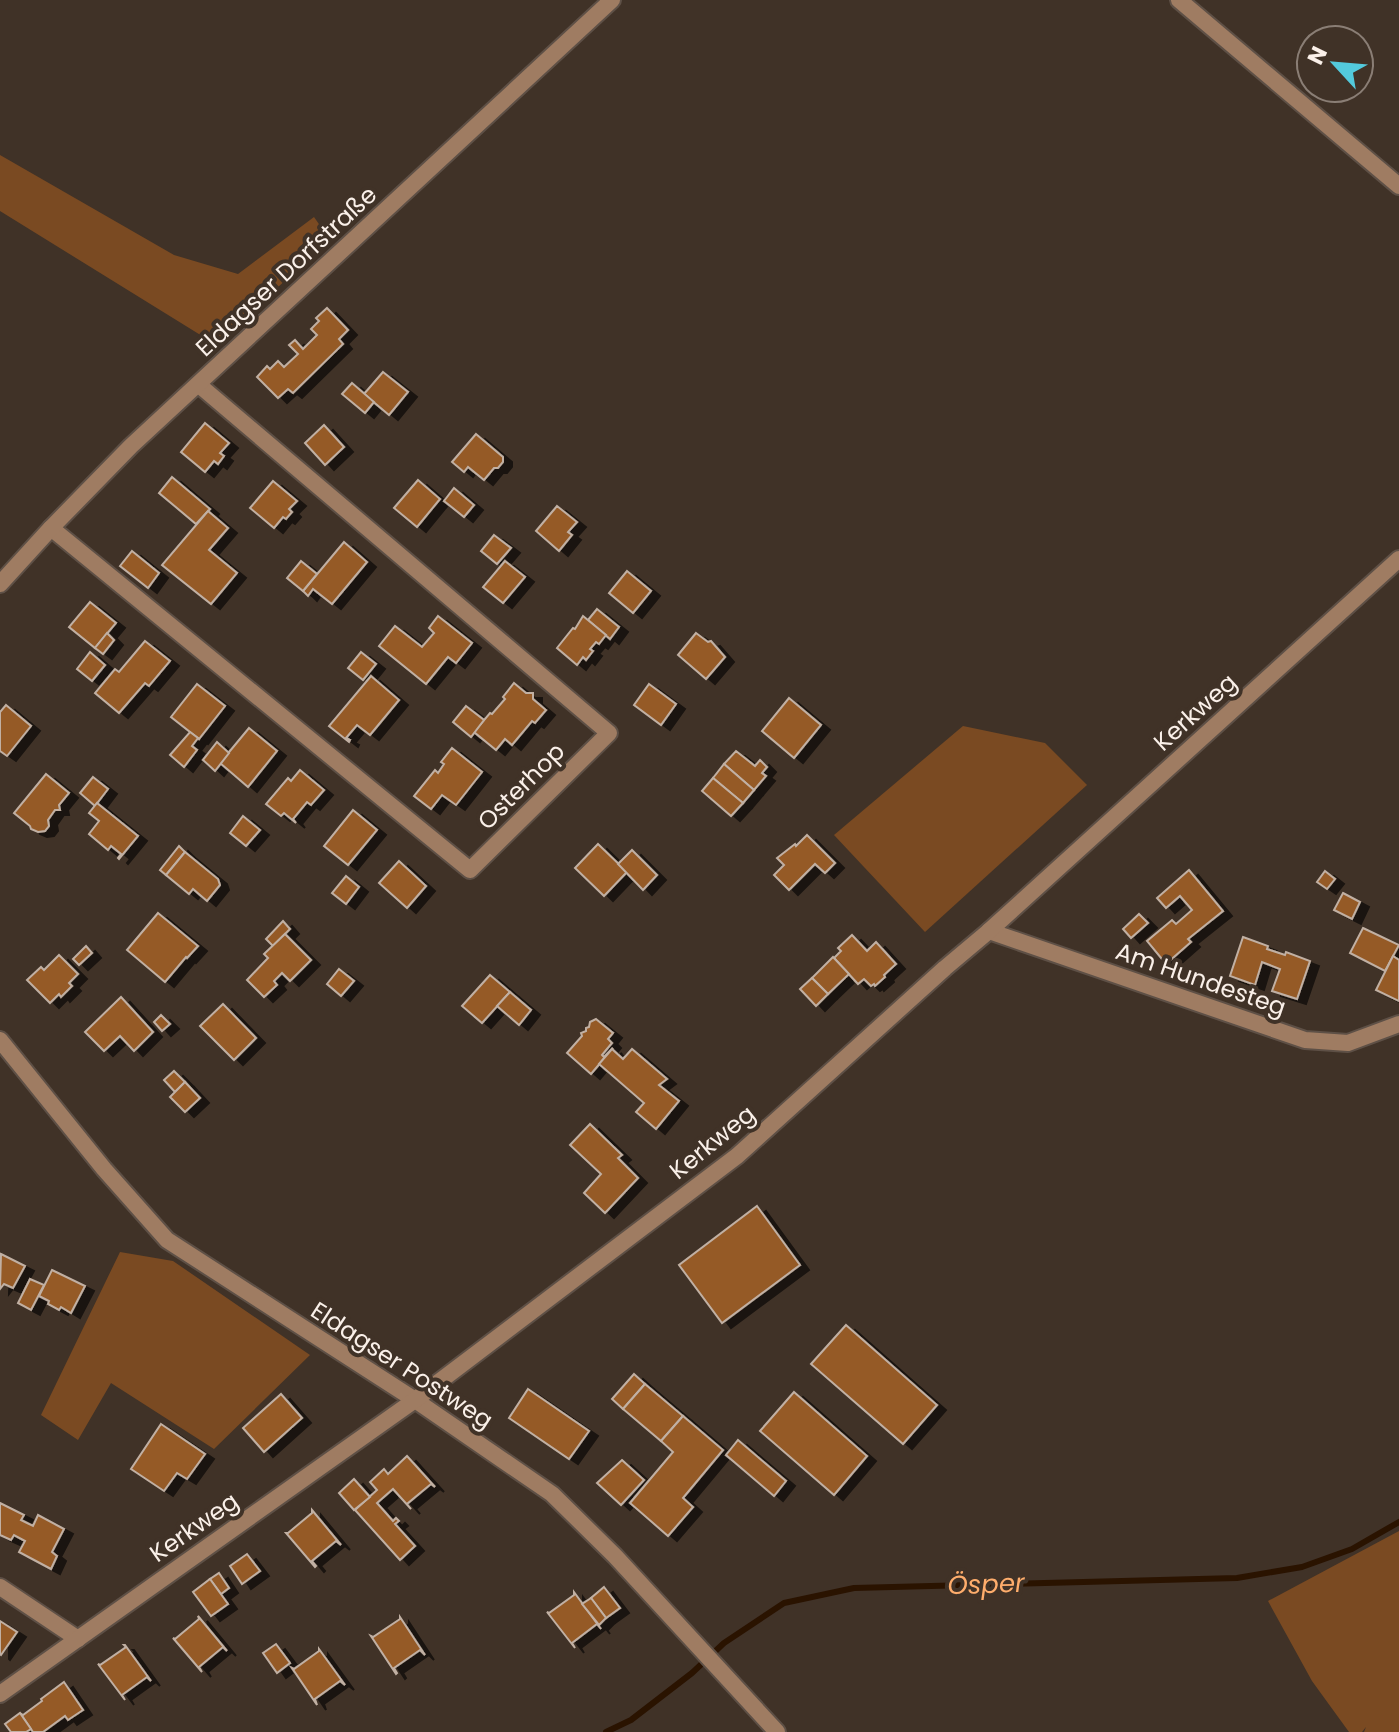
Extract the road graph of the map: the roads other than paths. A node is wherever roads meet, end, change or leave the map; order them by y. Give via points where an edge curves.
1 (612, 0) edge
2 (1179, 0) edge
3 (1399, 186) edge
4 (199, 385) junction
5 (51, 528) junction
6 (1399, 559) edge
7 (0, 584) edge
8 (989, 931) junction
9 (1399, 1024) edge
10 (0, 1040) edge
11 (415, 1400) junction
12 (0, 1587) edge
13 (78, 1639) junction
14 (0, 1694) edge
15 (777, 1732) edge

1 - 4 street, Eldagser Dorfstraße
2 - 3 street
4 - 5 street, Eldagser Dorfstraße
4 - 5 street, Osterhop via 609,733 470,870
5 - 7 street, Eldagser Dorfstraße
6 - 8 street, Kerkweg
8 - 9 street, Am Hundesteg via 1305,1040 1348,1043
8 - 11 street, Kerkweg via 737,1156
10 - 11 street, Eldagser Postweg via 167,1240
11 - 13 street, Kerkweg
11 - 15 street, Eldagser Postweg via 552,1494
12 - 13 street
13 - 14 street, Kerkweg

